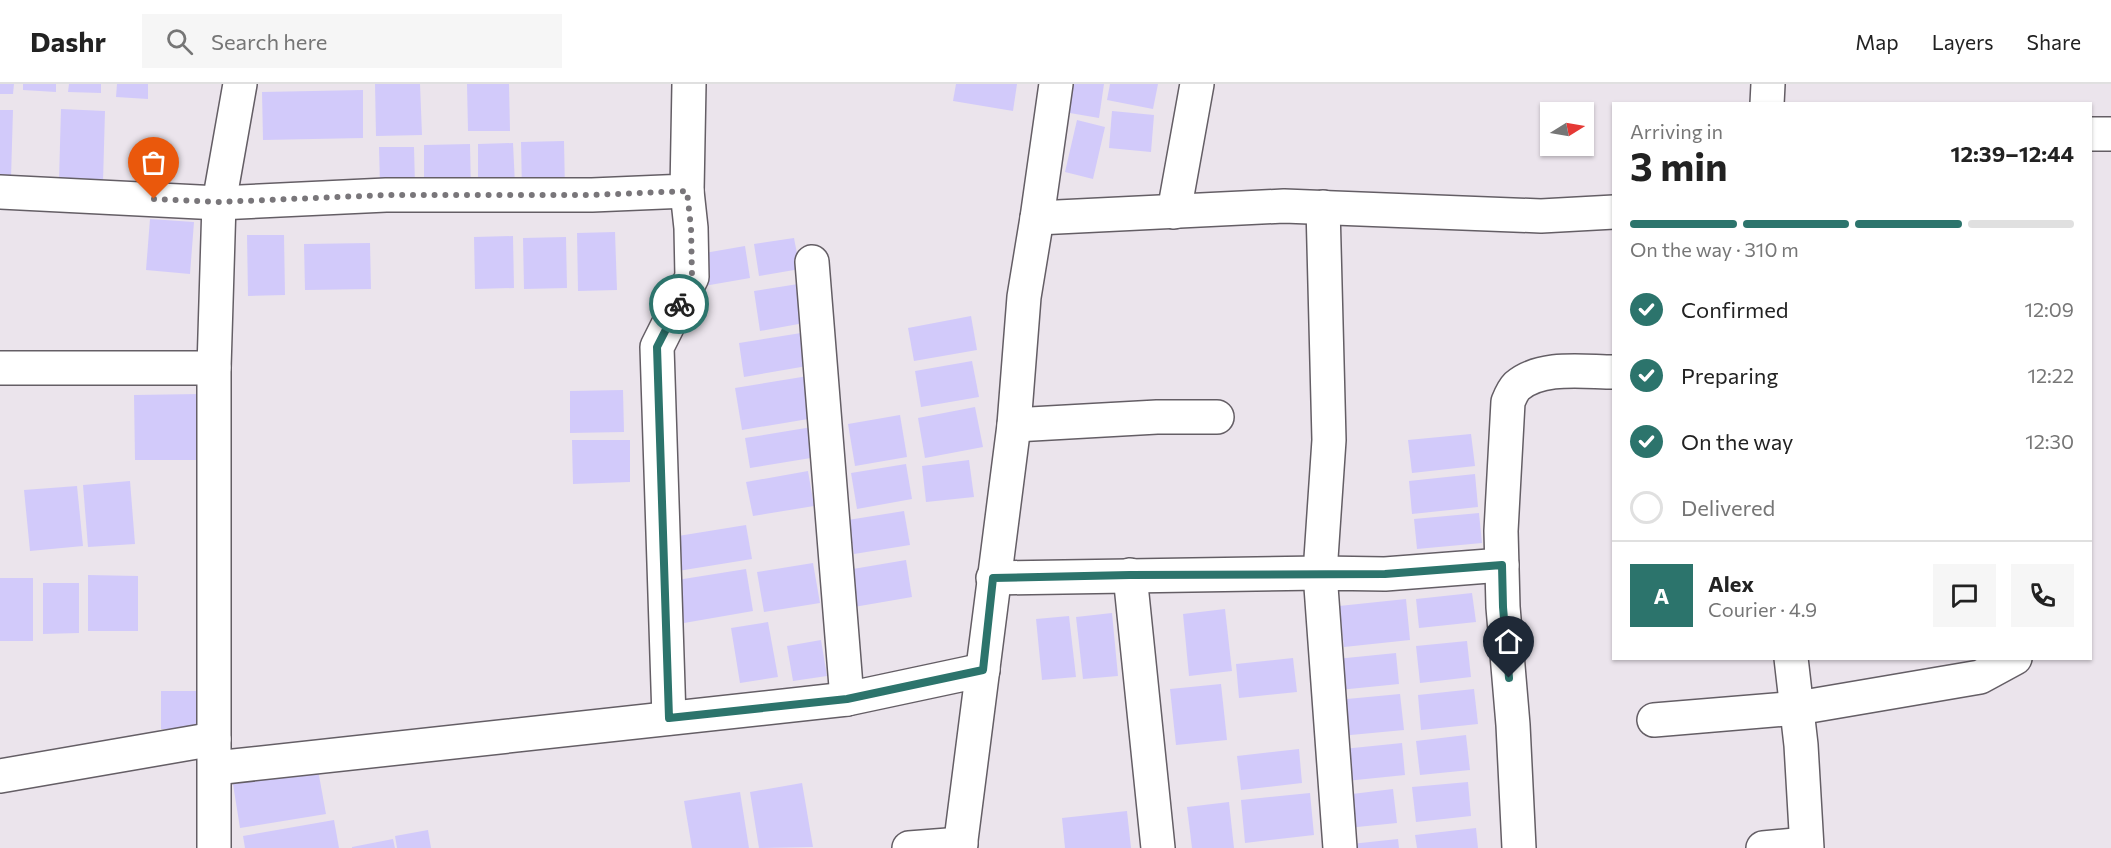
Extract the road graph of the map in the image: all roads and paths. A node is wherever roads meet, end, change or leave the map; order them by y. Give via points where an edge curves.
1 (240, 84) edge
2 (689, 84) edge
3 (1056, 84) edge
4 (1197, 84) edge
5 (1768, 84) edge
6 (1767, 102) edge
7 (2092, 134) edge
8 (2111, 134) edge
9 (687, 191) junction
10 (0, 192) edge
11 (219, 202) junction
12 (1323, 207) junction
13 (1174, 212) junction
14 (1612, 212) edge
15 (1037, 218) junction
16 (812, 262) dead end
17 (0, 368) edge
18 (214, 368) junction
19 (1612, 372) edge
20 (1217, 417) dead end
21 (1014, 425) junction
22 (1502, 565) junction
23 (1320, 573) junction
24 (1130, 575) junction
25 (993, 578) junction
26 (1791, 660) edge
27 (2012, 660) edge
28 (983, 670) junction
29 (847, 699) junction
30 (1798, 708) junction
31 (669, 718) junction
32 (1654, 720) dead end
33 (215, 753) junction
34 (0, 776) edge
35 (960, 846) edge
36 (1806, 846) edge
37 (214, 848) edge
38 (909, 848) edge
39 (1158, 848) edge
40 (1340, 848) edge
41 (1519, 848) edge
42 (1763, 848) edge

1 - 11 street
2 - 9 street
3 - 15 street
4 - 13 street
5 - 6 street
7 - 8 street
9 - 11 street via 386,195
9 - 31 street via 692,277 657,347
10 - 11 street
11 - 18 street
12 - 13 street
12 - 14 street via 1541,216
12 - 23 street via 1329,440
13 - 15 street
15 - 21 street via 1024,297
16 - 29 street
17 - 18 street
18 - 33 street
19 - 22 street via 1556,372 1533,376 1515,387 1508,402
20 - 21 street
21 - 25 street
22 - 23 street via 1385,574
22 - 41 street
23 - 24 street
23 - 40 street
24 - 25 street
24 - 39 street
25 - 28 street
26 - 30 street
27 - 30 street via 1980,677
28 - 29 street
28 - 35 street
29 - 31 street
30 - 32 street
30 - 36 street
31 - 33 street
33 - 34 street
33 - 37 street
35 - 38 street
36 - 42 street

